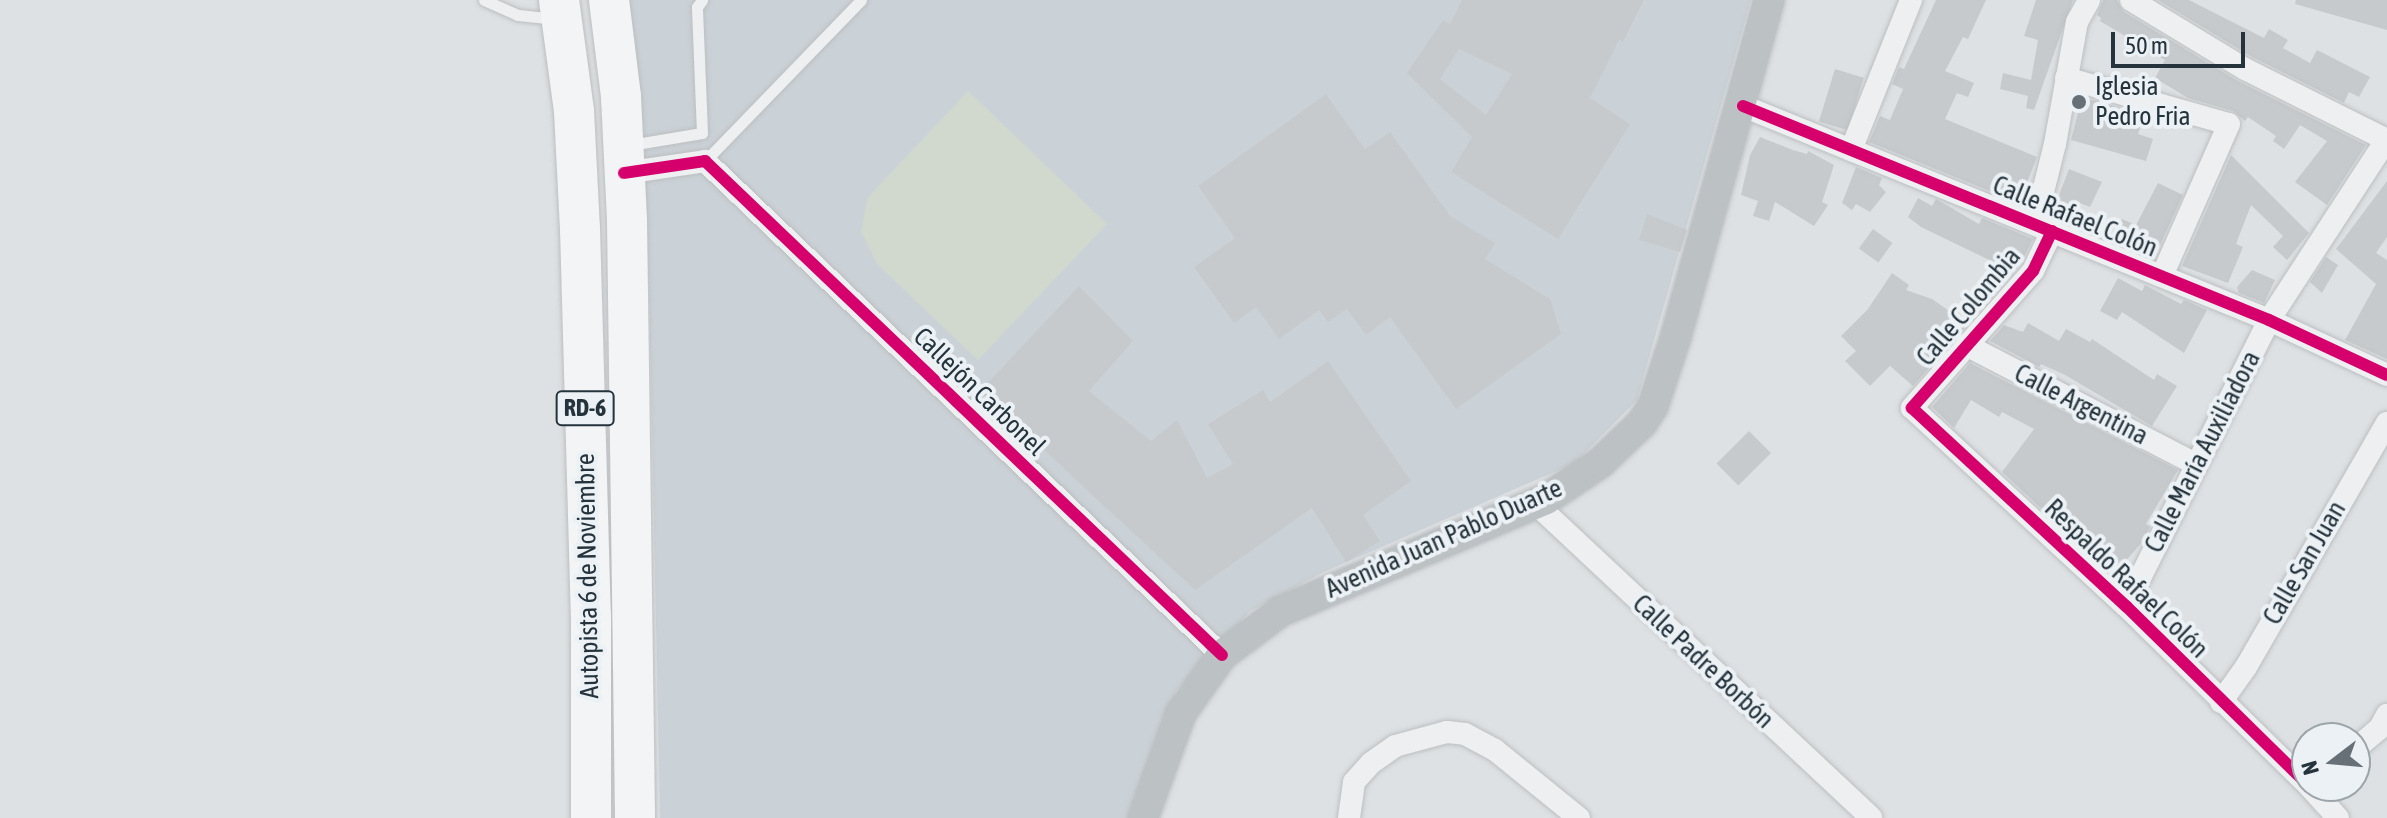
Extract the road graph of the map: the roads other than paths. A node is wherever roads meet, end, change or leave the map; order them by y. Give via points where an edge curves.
1 (484, 0) edge
2 (609, 0) edge
3 (702, 0) edge
4 (861, 0) edge
5 (1769, 0) edge
6 (1911, 0) edge
7 (2089, 0) edge
8 (2131, 0) edge
9 (561, 10) edge
10 (2066, 78) junction
11 (1743, 106) junction
12 (2387, 140) edge
13 (1851, 150) junction
14 (624, 160) junction
15 (705, 161) junction
16 (2044, 227) junction
17 (2162, 276) junction
18 (2269, 320) junction
19 (1966, 345) junction
20 (2387, 375) edge
21 (1912, 408) joint
22 (2387, 423) edge
23 (2196, 464) junction
24 (1536, 504) junction
25 (2126, 606) junction
26 (1222, 655) junction
27 (2221, 702) junction
28 (2291, 768) edge
29 (2324, 802) edge
30 (591, 818) edge
31 (635, 818) edge
32 (1143, 818) edge
33 (1349, 818) edge
34 (1579, 818) edge
35 (1871, 818) edge
36 (2338, 818) edge

1 - 9 lane via 518,15
2 - 14 highway, Autopista 6 de Noviembre / RD-6
3 - 14 lane via 697,7 702,133
4 - 15 lane
5 - 11 main road, Avenida Juan Pablo Duarte
6 - 13 street
7 - 10 street, Calle Colombia via 2077,22
8 - 12 street via 2245,69
9 - 30 highway, Autopista 6 de Noviembre / RD-6 via 574,111 581,244
10 - 16 street, Calle Colombia
10 - 17 street via 2229,124
11 - 13 street, Calle Rafael Colón
11 - 24 main road, Avenida Juan Pablo Duarte via 1653,406 1600,463
12 - 18 street, Calle María Auxiliadora
13 - 16 street, Calle Rafael Colón
14 - 15 street
14 - 31 highway, Autopista 6 de Noviembre / RD-6 via 632,385
15 - 26 street, Callejón Carbonel
16 - 17 street, Calle Rafael Colón
16 - 19 street, Calle Colombia via 2033,271
17 - 18 street, Calle Rafael Colón
18 - 20 street, Calle Rafael Colón
18 - 23 street, Calle María Auxiliadora
19 - 21 street, Calle Colombia
19 - 23 street, Calle Argentina
21 - 25 street, Respaldo Rafael Colón
22 - 27 street, Calle San Juan
23 - 25 street, Calle María Auxiliadora
24 - 26 main road, Avenida Juan Pablo Duarte via 1281,611
24 - 35 street, Calle Padre Borbón
25 - 27 street, Respaldo Rafael Colón
26 - 32 main road, Avenida Juan Pablo Duarte via 1181,713
27 - 28 street, Respaldo Rafael Colón
29 - 36 street, Respaldo Rafael Colón
33 - 34 street via 1354,782 1371,763 1395,746 1447,732 1465,734 1495,750

